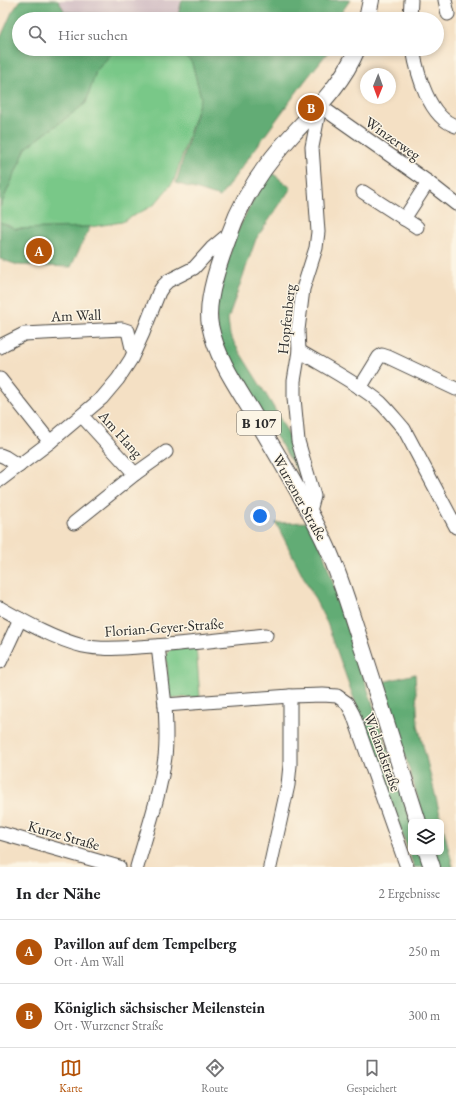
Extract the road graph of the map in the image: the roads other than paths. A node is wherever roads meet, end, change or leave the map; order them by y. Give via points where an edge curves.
1 (371, 0) edge
2 (411, 0) edge
3 (445, 0) edge
4 (368, 12) edge
5 (410, 12) edge
6 (448, 14) dead end
7 (354, 56) edge
8 (413, 56) edge
9 (320, 106) junction
10 (456, 126) edge
11 (428, 182) junction
12 (363, 192) dead end
13 (456, 204) edge
14 (404, 219) junction
15 (417, 227) dead end
16 (230, 233) junction
17 (1, 344) edge
18 (299, 351) junction
19 (134, 352) junction
20 (0, 379) edge
21 (360, 388) junction
22 (456, 389) edge
23 (82, 416) junction
24 (50, 442) junction
25 (166, 452) dead end
26 (0, 455) edge
27 (19, 466) junction
28 (136, 474) junction
29 (0, 480) edge
30 (310, 511) junction
31 (74, 523) dead end
32 (456, 527) edge
33 (0, 608) edge
34 (20, 619) junction
35 (266, 635) dead end
36 (158, 646) junction
37 (0, 662) edge
38 (290, 696) junction
39 (165, 705) junction
40 (417, 819) edge
41 (0, 833) edge
42 (429, 855) edge
43 (119, 867) edge
44 (137, 867) edge
45 (270, 867) edge
46 (407, 867) edge
47 (432, 867) edge

1 - 4 main road
2 - 5 street
3 - 6 street
7 - 9 main road, Wurzener Straße / B 107 via 338,84
8 - 10 street via 428,99 436,111
9 - 11 street, Winzerweg
9 - 16 main road, Wurzener Straße / B 107 via 254,182
9 - 18 street, Hopfenberg via 312,147 318,232 316,248 303,289
11 - 13 street, Winzerweg
11 - 14 street
12 - 14 street
14 - 15 street
16 - 19 street via 194,268 168,281 158,292
16 - 30 main road, Wurzener Straße / B 107 via 211,296 210,324 221,356 237,387
17 - 19 street, Am Wall via 24,334 122,329 128,330
18 - 21 street
18 - 30 street, Hopfenberg via 294,398 298,441 314,496
19 - 23 street via 118,379
20 - 24 street
21 - 22 street via 378,357 382,355
21 - 32 street via 380,402 404,429
23 - 24 street
23 - 28 street, Am Hang
24 - 27 street
25 - 28 street, Am Hang
26 - 27 street
27 - 29 street
28 - 31 street, Am Hang
30 - 40 main road, Wurzener Straße / B 107 via 346,597
33 - 34 street, Florian-Geyer-Straße
34 - 36 street, Florian-Geyer-Straße via 82,646
34 - 37 street
35 - 36 street, Florian-Geyer-Straße
36 - 39 street
38 - 39 street, Wielandstraße
38 - 45 street via 288,785
38 - 46 street, Wielandstraße via 337,696 347,703
39 - 44 street via 165,757
41 - 43 street, Kurze Straße
42 - 47 main road

